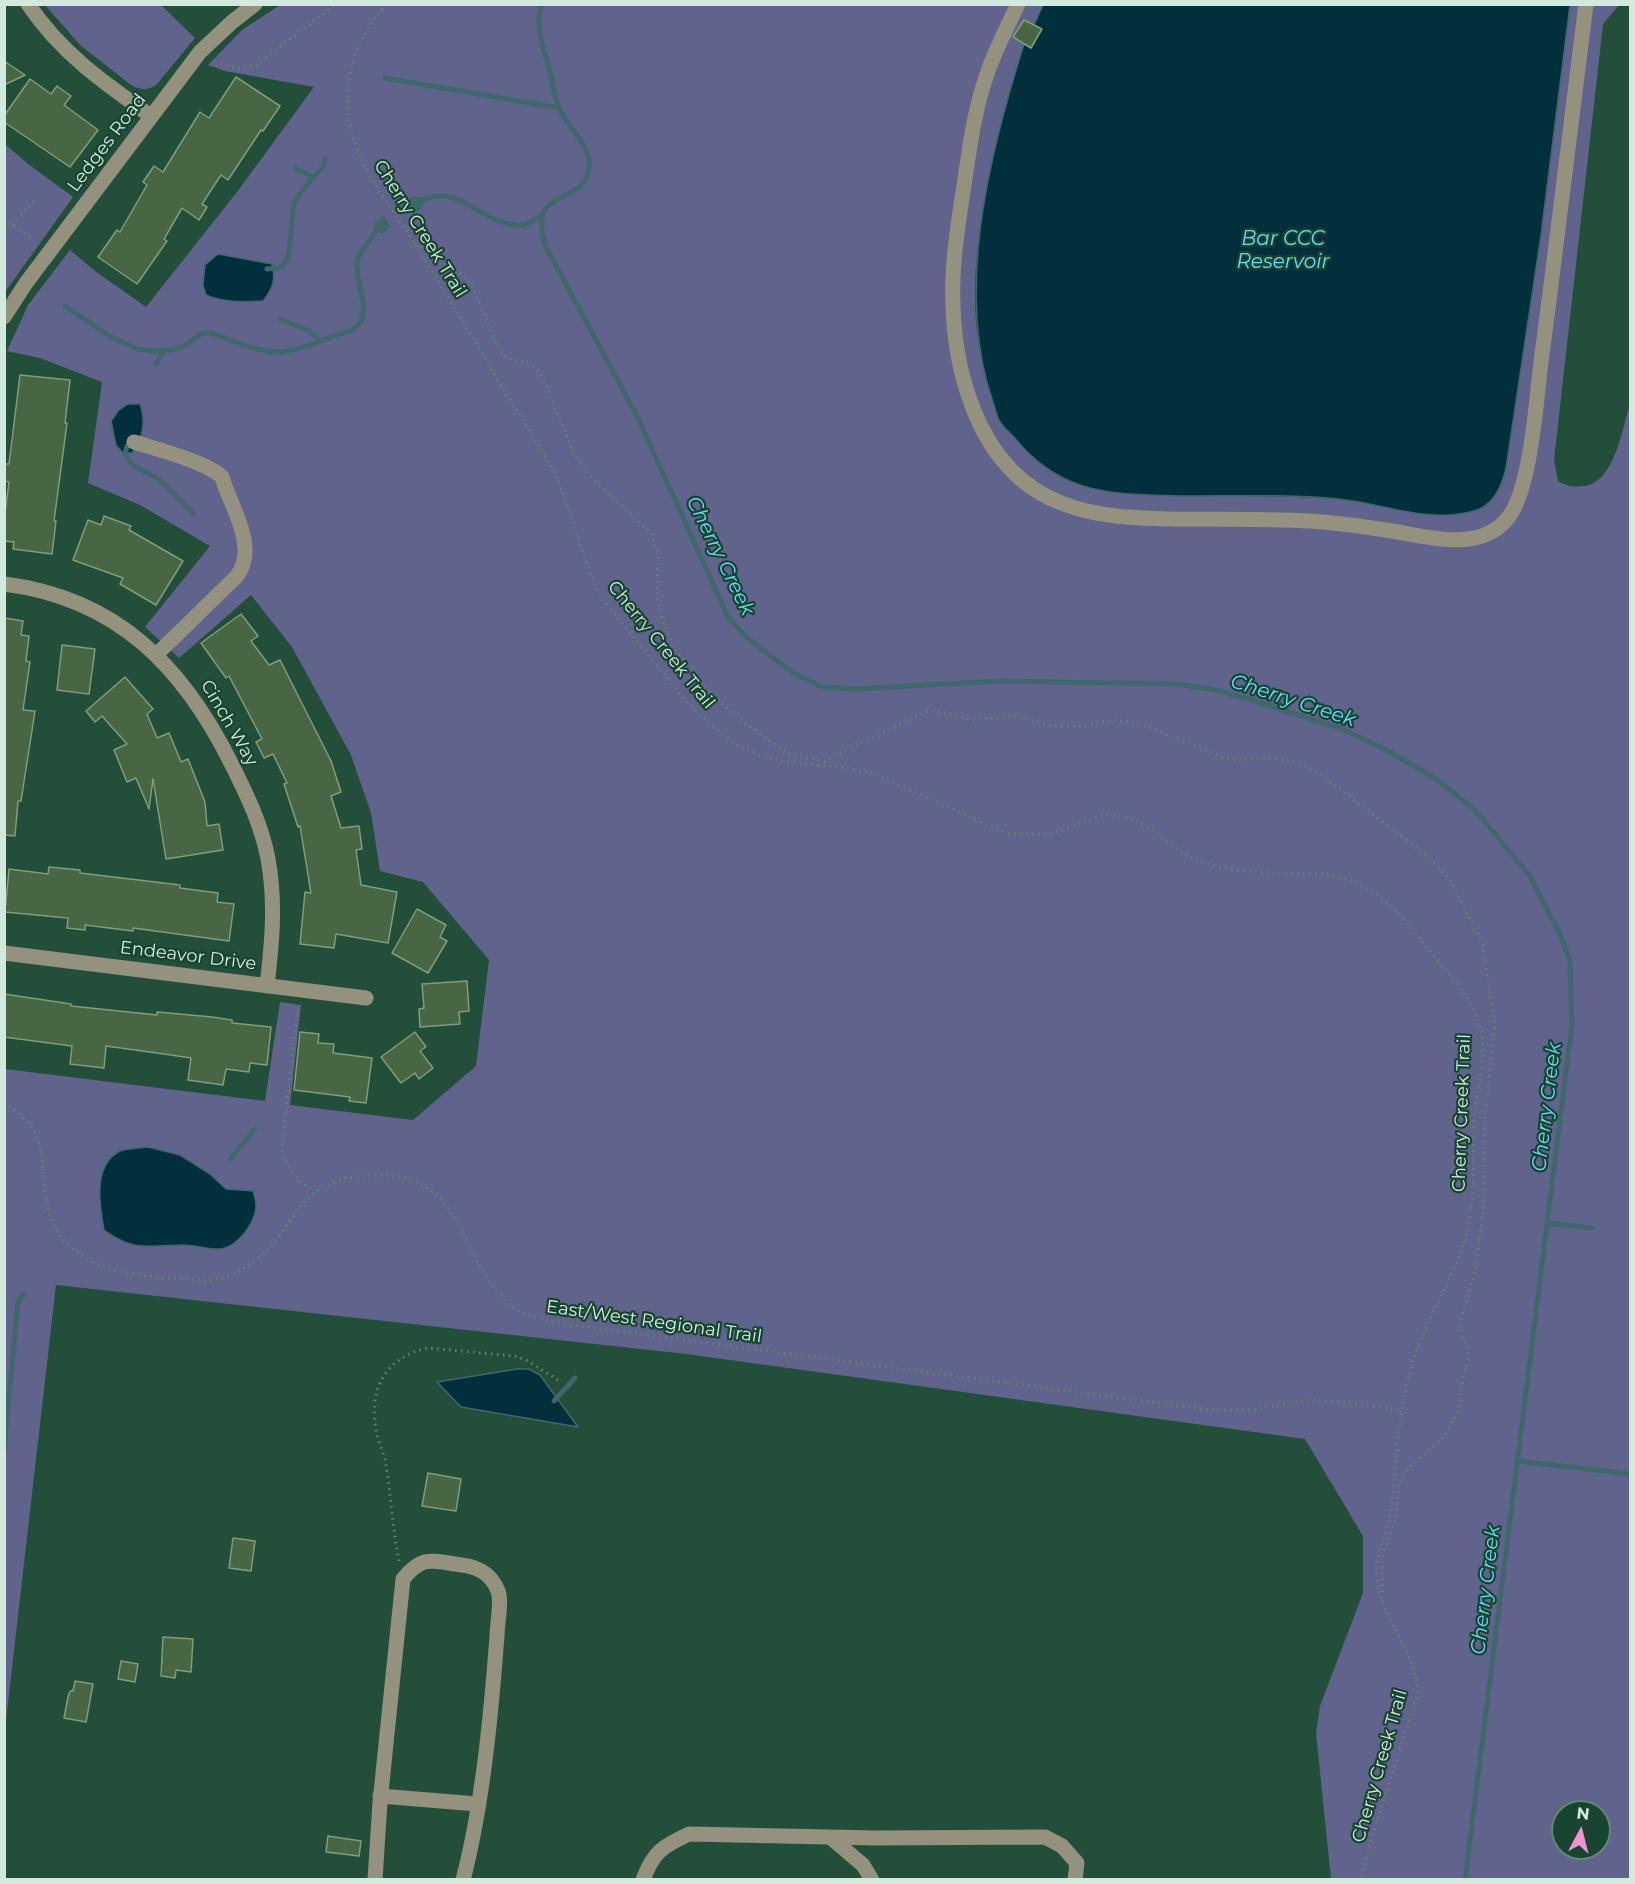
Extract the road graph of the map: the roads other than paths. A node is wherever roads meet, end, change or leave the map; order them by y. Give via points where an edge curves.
1 (28, 4) edge
2 (255, 4) edge
3 (1018, 4) edge
4 (1586, 4) edge
5 (151, 116) junction
6 (4, 316) edge
7 (134, 442) dead end
8 (4, 584) edge
9 (156, 654) junction
10 (4, 953) edge
11 (267, 986) junction
12 (366, 998) dead end
13 (380, 1796) junction
14 (477, 1804) junction
15 (830, 1837) junction
16 (375, 1880) edge
17 (463, 1880) edge
18 (644, 1880) edge
19 (872, 1880) edge
20 (1075, 1880) edge

1 - 5 street via 67,52
2 - 5 street, Ledges Road via 200,52
3 - 4 street via 992,61 978,105 953,280 962,374 985,434 1002,459 1041,494 1091,512 1153,518 1319,522 1459,540 1487,534 1509,517 1526,468
5 - 6 street, Ledges Road
7 - 9 street via 219,473 244,545 243,565 237,576
8 - 9 street, Cinch Way via 32,588 75,603 116,624
9 - 11 street, Cinch Way via 185,686 212,727 259,826 268,858 274,908
10 - 11 street, Endeavor Drive
11 - 12 street, Endeavor Drive
13 - 14 street
13 - 14 street via 403,1579 414,1566 430,1560 470,1566 490,1575 500,1593 491,1706
13 - 16 street
14 - 17 street
15 - 18 street via 689,1834 664,1845 649,1862
15 - 19 street via 863,1864
15 - 20 street via 1045,1837 1062,1846 1077,1863

